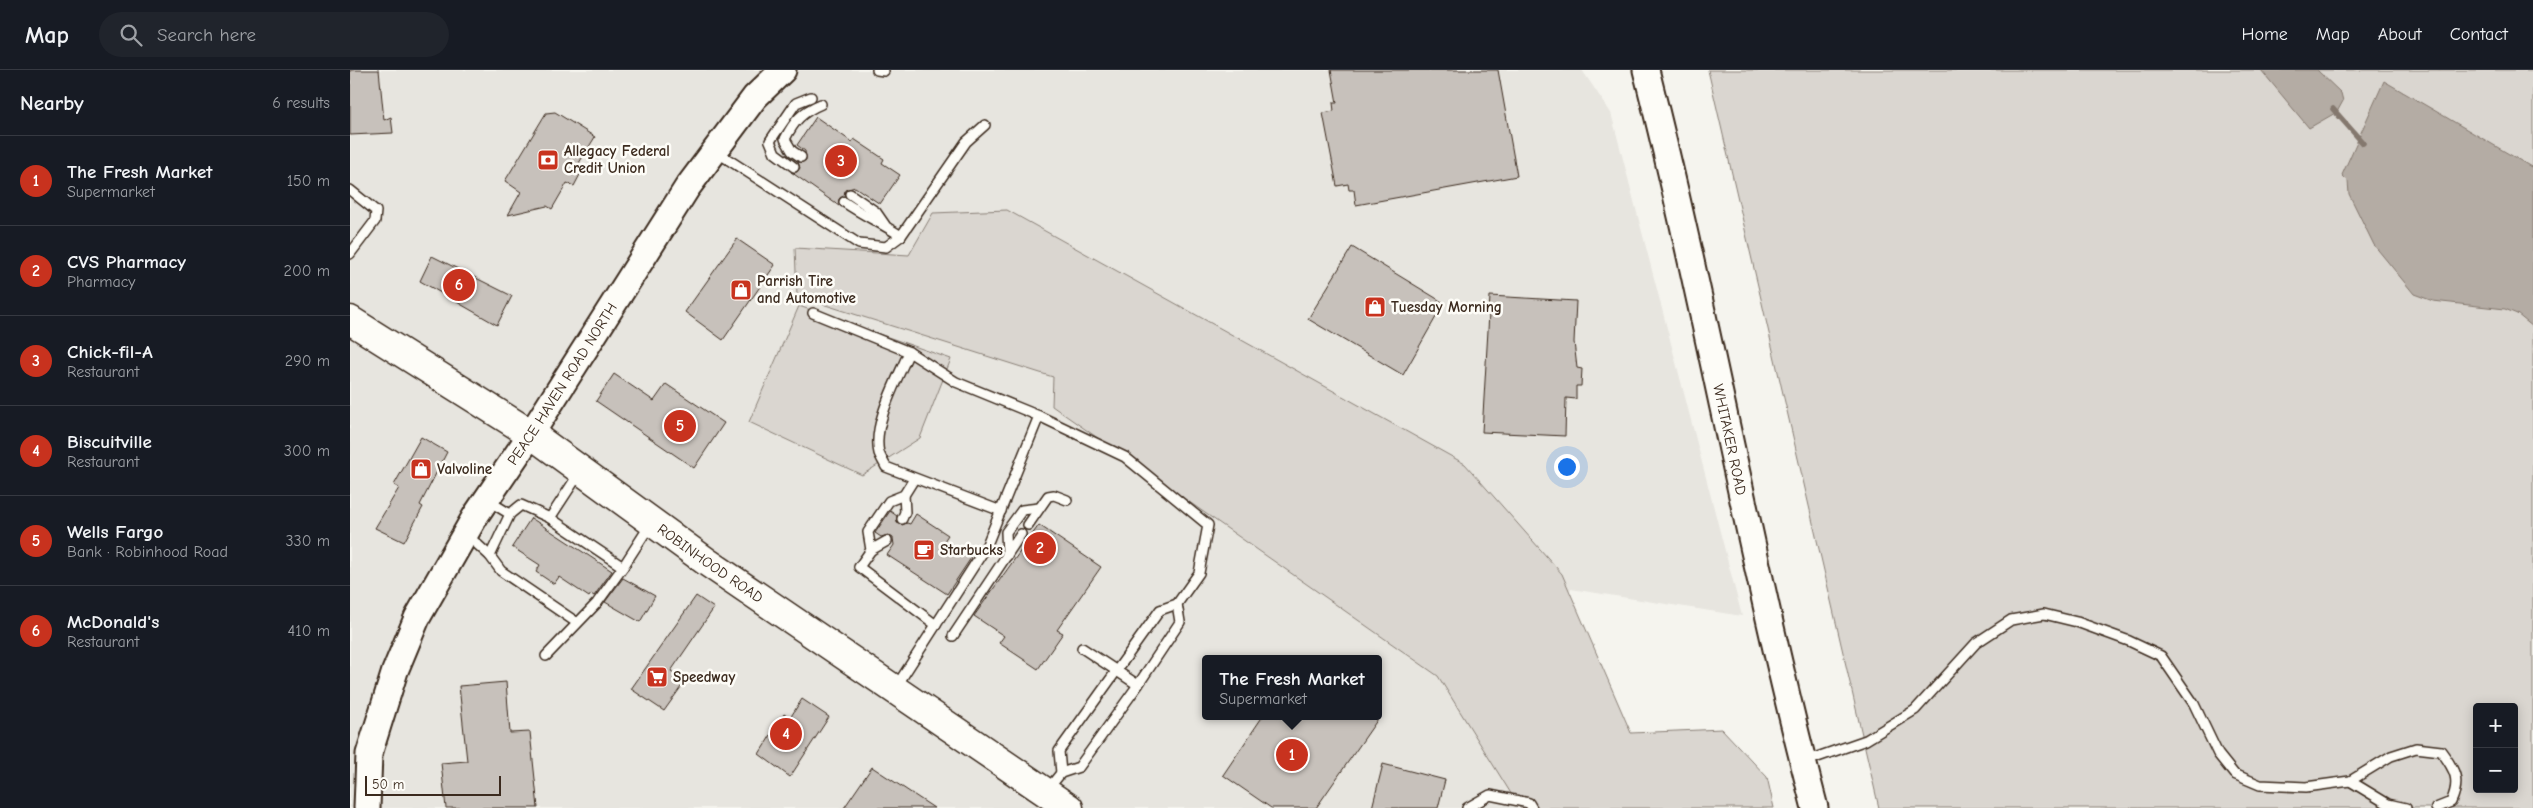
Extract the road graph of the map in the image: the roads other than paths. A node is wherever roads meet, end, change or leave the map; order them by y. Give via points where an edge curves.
1 (783, 70) edge
2 (1646, 70) edge
3 (811, 97) dead end
4 (821, 104) dead end
5 (985, 125) dead end
6 (714, 151) junction
7 (801, 157) dead end
8 (794, 168) dead end
9 (350, 190) edge
10 (850, 194) dead end
11 (844, 202) dead end
12 (885, 225) junction
13 (901, 236) junction
14 (350, 254) edge
15 (813, 313) dead end
16 (350, 320) edge
17 (909, 352) junction
18 (1039, 416) junction
19 (531, 434) junction
20 (580, 471) junction
21 (914, 479) junction
22 (904, 495) junction
23 (486, 500) junction
24 (1067, 500) dead end
25 (1039, 508) junction
26 (1001, 511) junction
27 (510, 514) junction
28 (550, 518) junction
29 (902, 519) dead end
30 (652, 521) junction
31 (1028, 525) dead end
32 (466, 534) junction
33 (1021, 534) dead end
34 (887, 541) dead end
35 (871, 550) junction
36 (490, 556) junction
37 (1008, 556) junction
38 (623, 567) junction
39 (1177, 604) junction
40 (576, 622) junction
41 (936, 625) junction
42 (953, 636) dead end
43 (1082, 648) dead end
44 (546, 656) dead end
45 (1118, 669) junction
46 (1138, 685) junction
47 (894, 689) junction
48 (1803, 762) junction
49 (2350, 781) junction
50 (1054, 783) junction
51 (367, 808) edge
52 (1069, 808) edge
53 (1467, 808) edge
54 (1532, 808) edge
55 (1815, 808) edge
56 (2406, 808) edge
57 (2436, 808) edge

1 - 6 main road, PEACE HAVEN ROAD NORTH via 755,97
2 - 48 main road, WHITAKER ROAD
3 - 8 lane via 796,103 770,141 775,153
4 - 7 lane via 804,112 793,123 785,139 792,151
5 - 13 lane via 966,142
6 - 13 lane via 859,244 886,247
6 - 19 main road, PEACE HAVEN ROAD NORTH via 687,188
9 - 14 lane via 376,210 375,221
10 - 12 lane via 876,212
11 - 12 lane
12 - 13 lane
15 - 17 lane
16 - 19 main road, ROBINHOOD ROAD
17 - 18 lane via 956,382
17 - 21 lane via 884,410 879,452 886,467
18 - 26 lane
18 - 39 lane via 1125,457 1208,525 1199,573
19 - 20 main road, ROBINHOOD ROAD
19 - 23 main road, PEACE HAVEN ROAD NORTH
20 - 28 lane
20 - 30 main road, ROBINHOOD ROAD
21 - 22 lane
21 - 26 lane
22 - 29 lane
22 - 35 lane via 889,501 868,532
23 - 27 lane
23 - 32 main road, PEACE HAVEN ROAD NORTH
24 - 25 lane via 1051,495
25 - 31 lane
25 - 37 lane via 1022,510 1006,532
26 - 41 lane via 986,547
27 - 28 lane via 521,505
27 - 36 lane
28 - 38 lane
30 - 38 lane
30 - 47 main road, ROBINHOOD ROAD
32 - 36 lane
32 - 51 main road, PEACE HAVEN ROAD NORTH via 417,618 395,671 369,754
33 - 37 lane
34 - 35 lane
35 - 41 lane via 859,567
36 - 40 lane via 501,571
37 - 42 lane
38 - 40 lane via 597,603
39 - 45 lane via 1160,610
39 - 46 lane via 1180,622
40 - 44 lane
41 - 47 lane
43 - 45 lane
45 - 46 lane
45 - 50 lane via 1059,750
46 - 50 lane via 1079,767
47 - 50 main road, ROBINHOOD ROAD
48 - 49 lane via 1866,740 1915,710 1976,643 2011,620 2044,614 2077,622 2160,656 2194,704 2218,754 2234,774 2260,786 2306,787
48 - 55 main road, WHITAKER ROAD
49 - 56 lane via 2388,804
49 - 57 lane via 2391,756 2416,748 2441,751 2454,769 2456,789 2451,802
50 - 52 main road, ROBINHOOD ROAD
53 - 54 lane via 1490,795 1529,803

